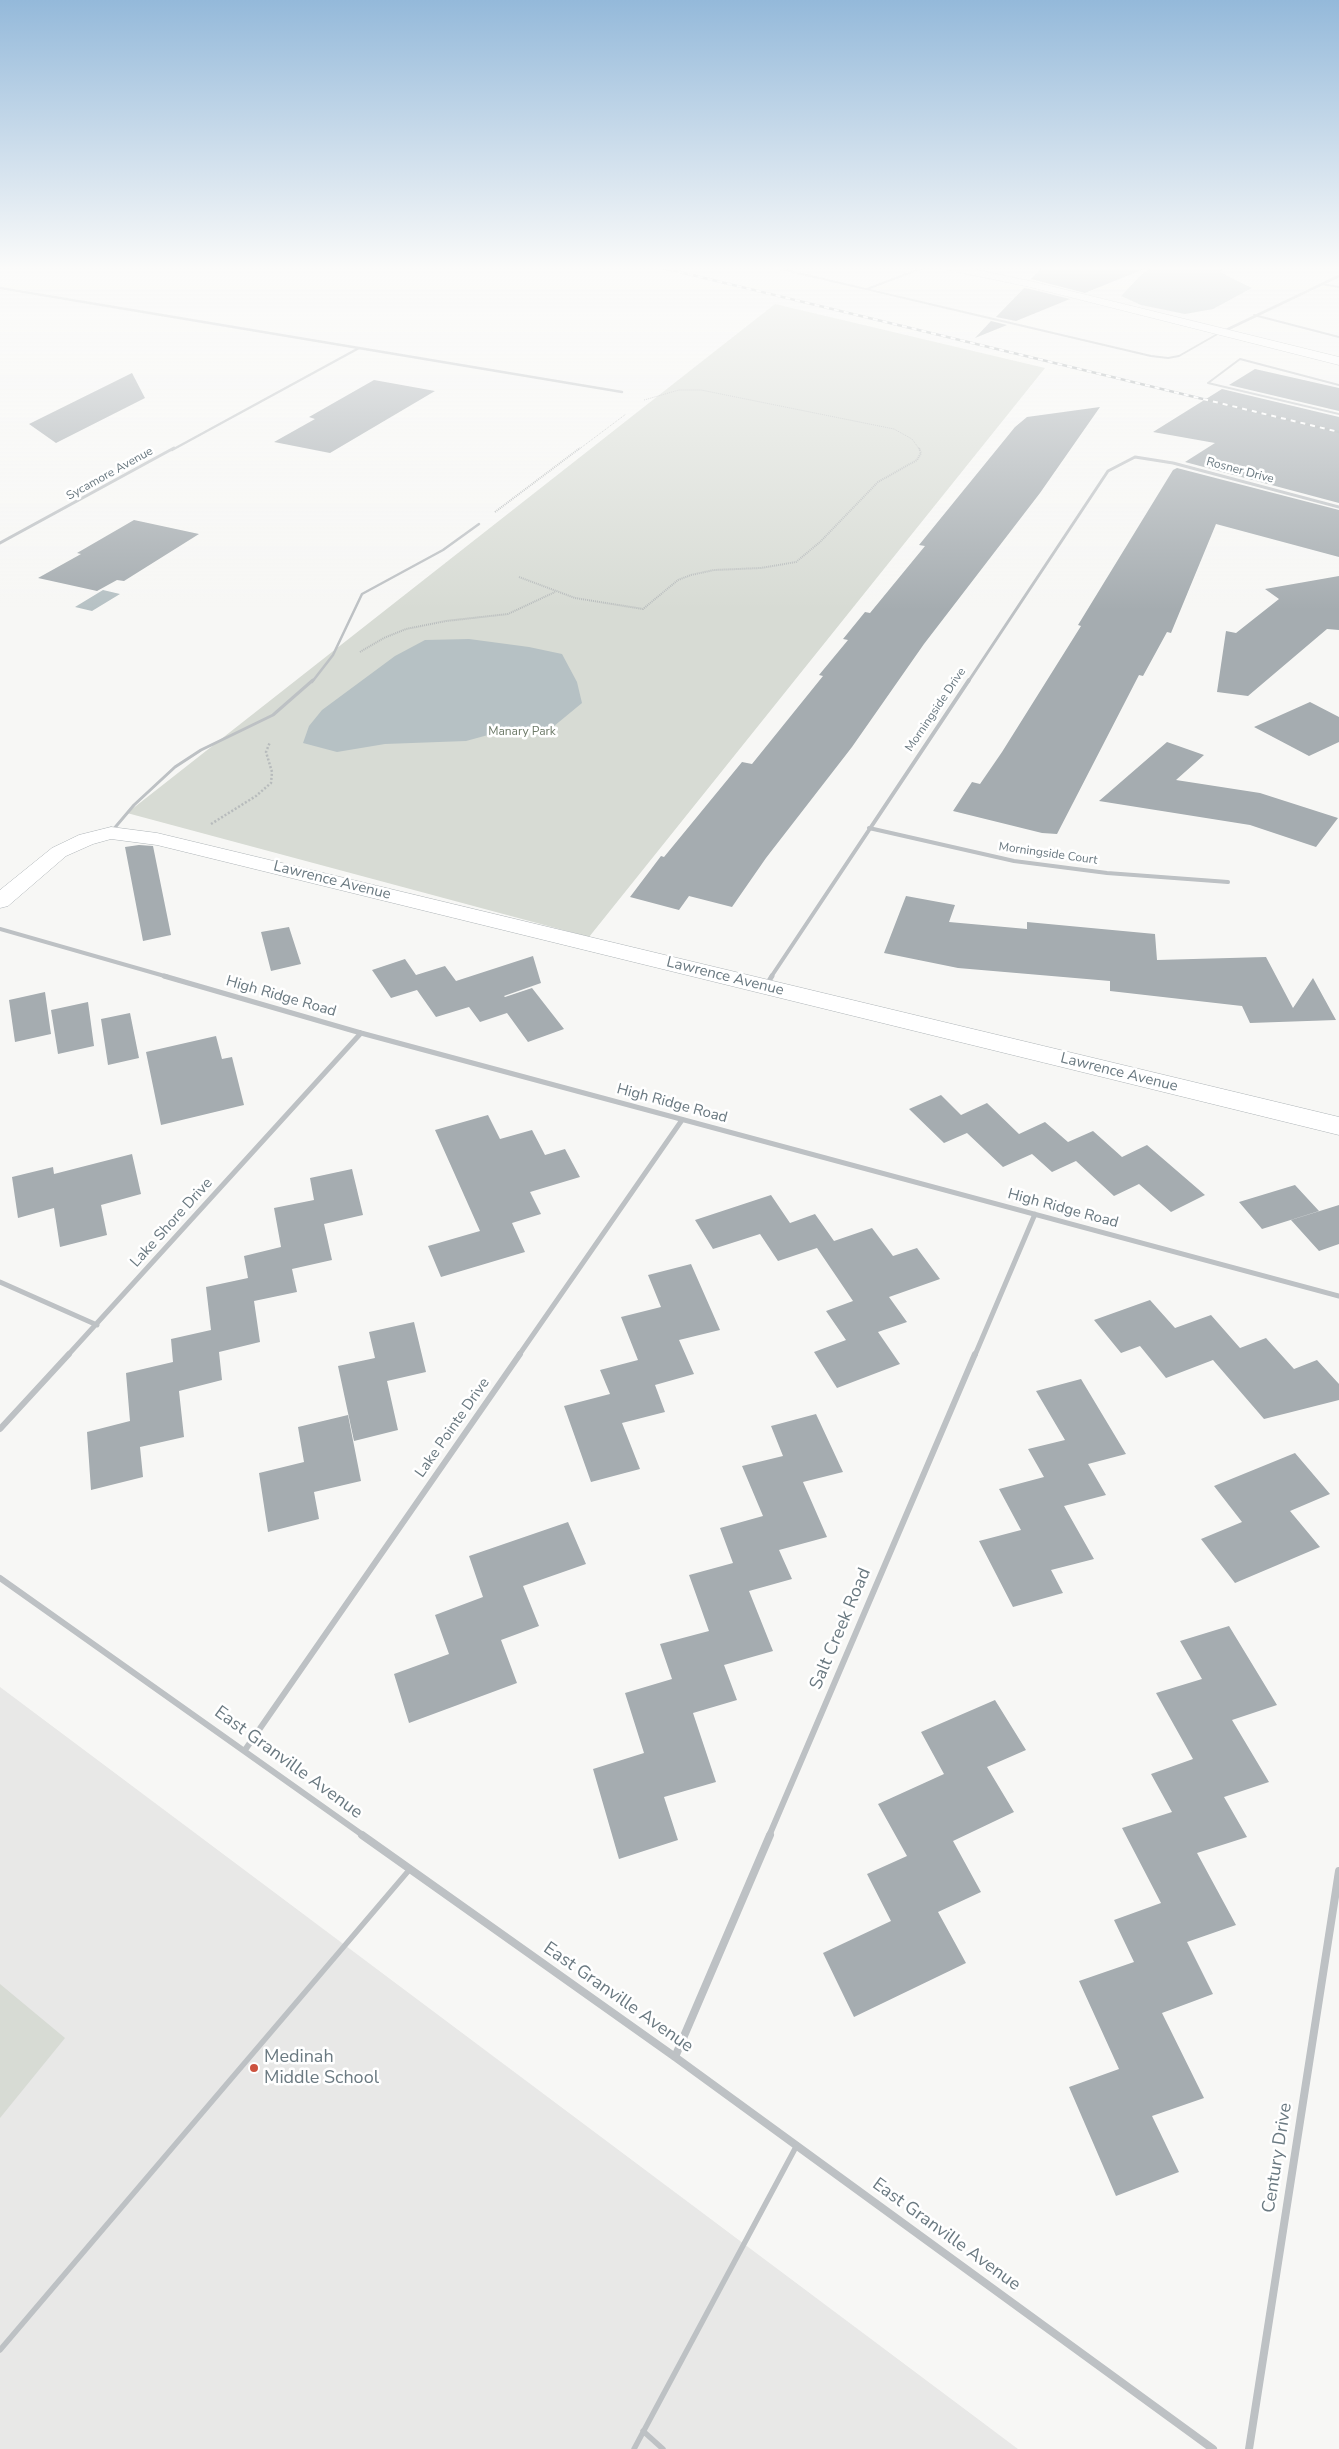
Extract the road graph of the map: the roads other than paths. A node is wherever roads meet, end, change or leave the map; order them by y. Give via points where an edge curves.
1 (298, 381) edge
2 (558, 381) edge
3 (1210, 381) edge
4 (1325, 381) edge
5 (1339, 385) edge
6 (622, 392) road end
7 (1339, 414) edge
8 (1135, 457) joint
9 (1339, 507) edge
10 (479, 524) road end
11 (0, 543) edge
12 (869, 828) junction
13 (111, 833) junction
14 (1228, 882) dead end
15 (0, 901) edge
16 (0, 929) edge
17 (765, 987) junction
18 (361, 1033) junction
19 (682, 1120) junction
20 (1339, 1126) edge
21 (1034, 1214) junction
22 (0, 1282) edge
23 (1339, 1296) edge
24 (97, 1325) junction
25 (0, 1429) edge
26 (0, 1578) edge
27 (245, 1750) junction
28 (410, 1869) junction
29 (1339, 1871) edge
30 (675, 2057) junction
31 (797, 2145) junction
32 (0, 2350) edge
33 (643, 2431) junction
34 (634, 2449) edge
35 (663, 2449) edge
36 (1213, 2449) edge
37 (1248, 2449) edge

1 - 11 street, Sycamore Avenue
2 - 6 street
3 - 7 lane via 1208,383
4 - 5 lane
8 - 9 street, Rosner Drive via 1173,462
8 - 12 street, Morningside Drive via 1108,471
10 - 13 lane via 443,550 362,594 333,655 308,687 273,715 201,750 175,767 134,805
12 - 14 street, Morningside Court via 1014,861 1107,873
12 - 17 street, Morningside Drive
13 - 15 street via 86,839 59,852
13 - 17 street, Lawrence Avenue via 183,844
16 - 18 street, High Ridge Road
17 - 20 street, Lawrence Avenue
18 - 19 street, High Ridge Road
18 - 24 street, Lake Shore Drive
19 - 21 street, High Ridge Road
19 - 27 street, Lake Pointe Drive
21 - 23 street, High Ridge Road
21 - 30 street, Salt Creek Road
22 - 24 street
24 - 25 street, Lake Shore Drive
26 - 27 street, East Granville Avenue
27 - 28 street, East Granville Avenue
28 - 30 street, East Granville Avenue
28 - 32 lane
29 - 37 street, Century Drive
30 - 31 street, East Granville Avenue
31 - 33 lane
31 - 36 street, East Granville Avenue
33 - 34 lane
33 - 35 lane

